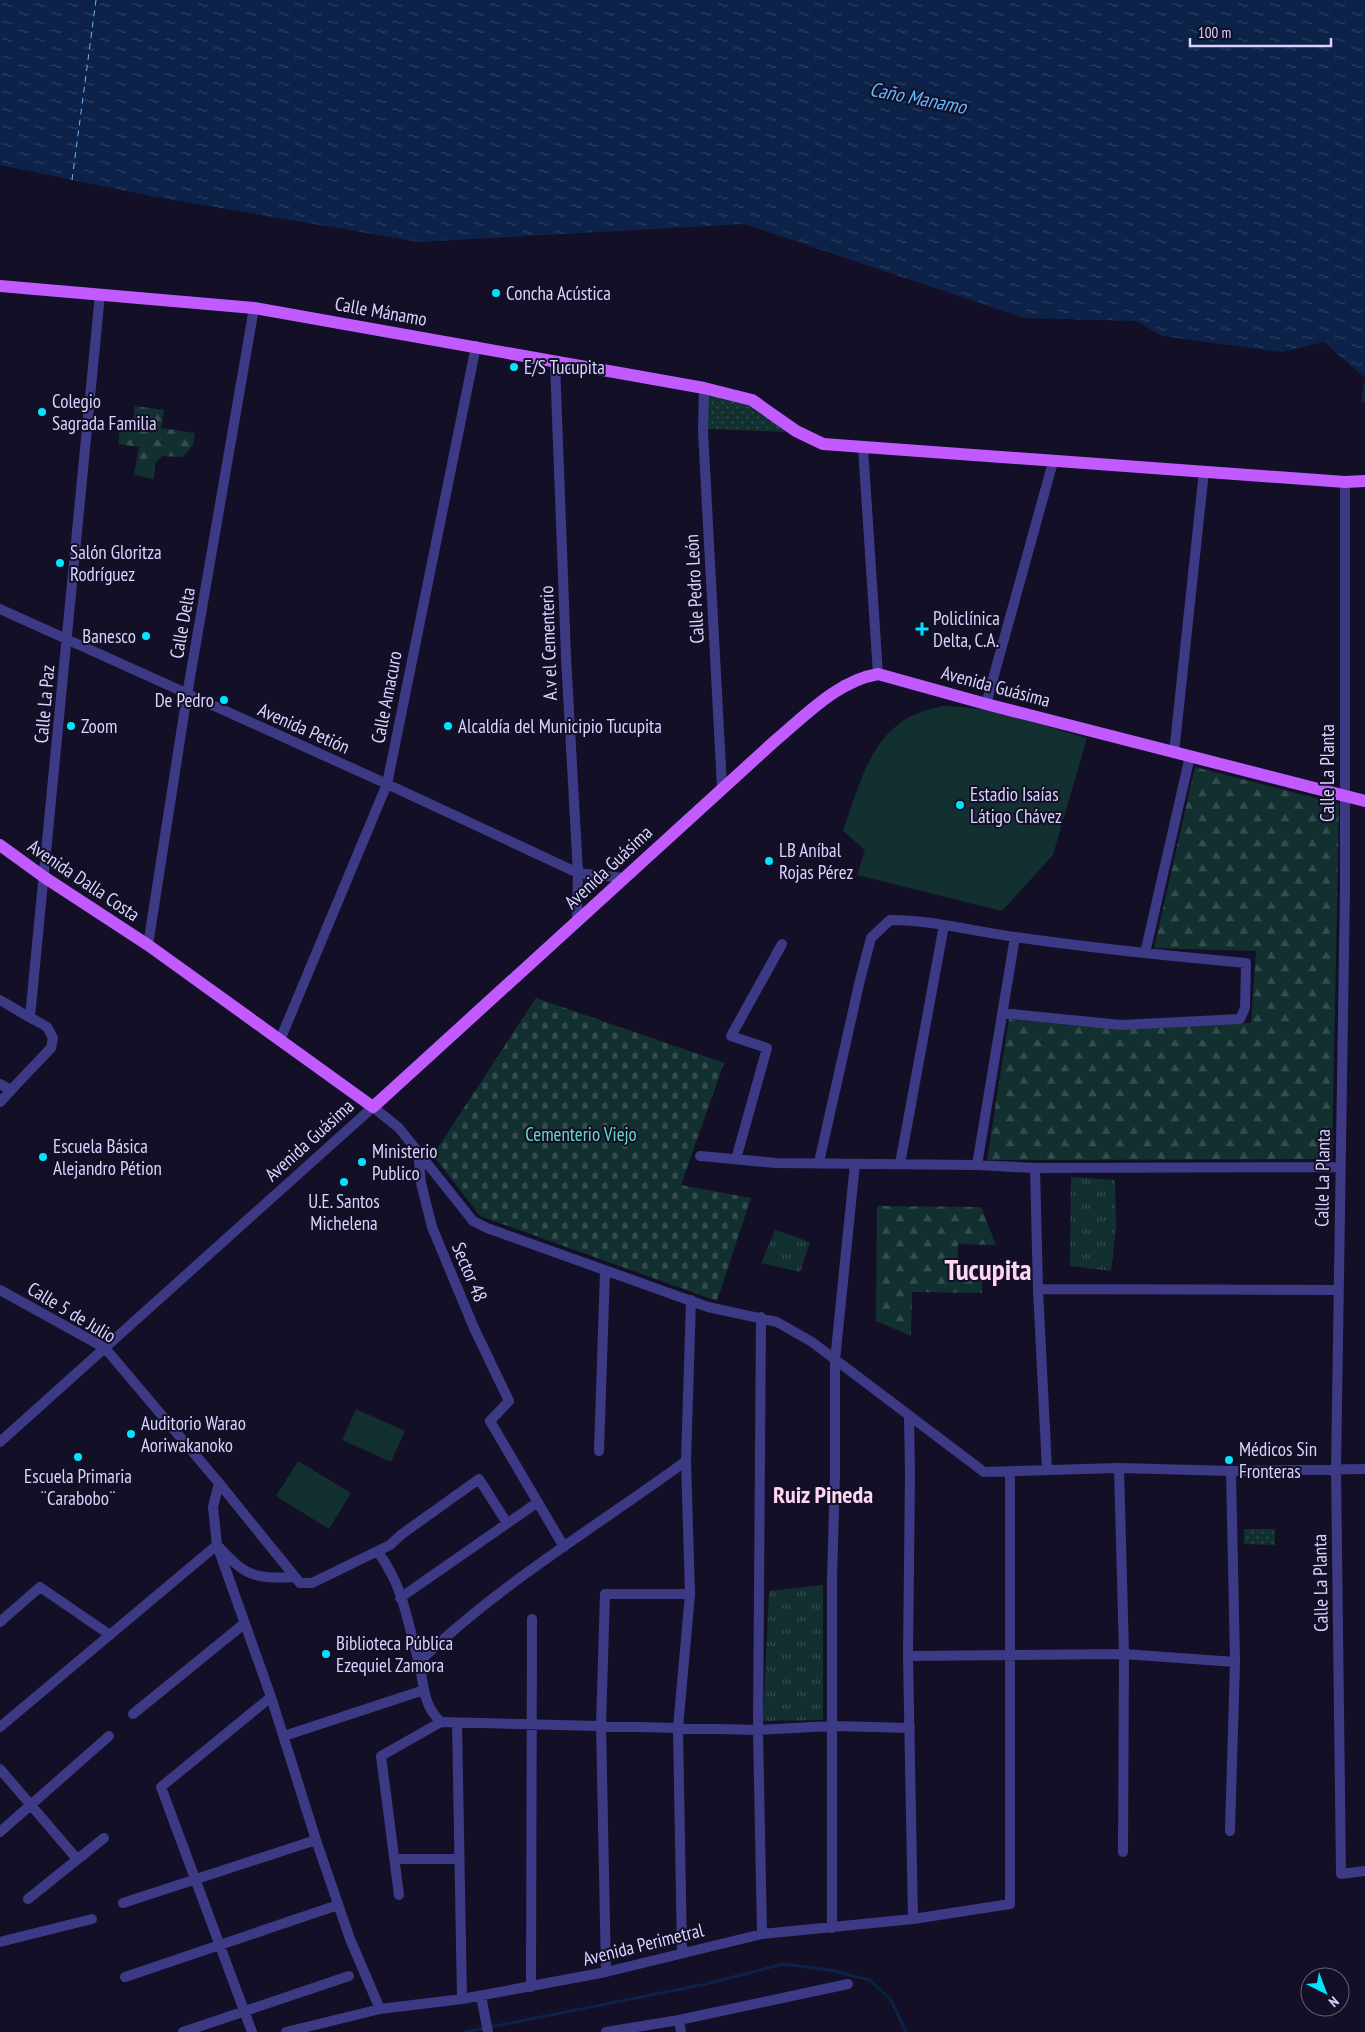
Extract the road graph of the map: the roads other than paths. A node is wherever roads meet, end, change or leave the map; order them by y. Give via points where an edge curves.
1 (0, 286) edge
2 (100, 294) junction
3 (254, 308) junction
4 (476, 346) junction
5 (556, 363) junction
6 (704, 388) junction
7 (863, 448) junction
8 (1054, 462) junction
9 (1204, 471) junction
10 (1365, 481) edge
11 (1345, 482) junction
12 (0, 609) edge
13 (67, 638) junction
14 (878, 674) junction
15 (187, 695) junction
16 (986, 704) junction
17 (1174, 753) junction
18 (1190, 756) junction
19 (386, 784) junction
20 (722, 788) junction
21 (1344, 796) junction
22 (1365, 801) edge
23 (0, 845) edge
24 (578, 873) junction
25 (44, 877) junction
26 (624, 878) junction
27 (577, 921) junction
28 (944, 925) junction
29 (1015, 937) junction
30 (782, 944) dead end
31 (148, 945) junction
32 (1145, 954) junction
33 (0, 1000) edge
34 (1002, 1013) junction
35 (30, 1017) junction
36 (280, 1040) junction
37 (0, 1084) edge
38 (11, 1090) junction
39 (0, 1102) edge
40 (373, 1108) junction
41 (418, 1151) junction
42 (700, 1156) dead end
43 (736, 1159) junction
44 (819, 1162) junction
45 (855, 1164) junction
46 (900, 1164) junction
47 (977, 1165) junction
48 (1340, 1166) junction
49 (1035, 1168) junction
50 (605, 1271) junction
51 (1038, 1289) junction
52 (0, 1290) edge
53 (1338, 1290) junction
54 (691, 1300) junction
55 (761, 1317) junction
56 (105, 1348) junction
57 (835, 1360) junction
58 (909, 1416) junction
59 (0, 1442) edge
60 (599, 1451) dead end
61 (686, 1461) junction
62 (1119, 1468) junction
63 (1336, 1469) junction
64 (1365, 1469) edge
65 (1047, 1470) junction
66 (1231, 1471) junction
67 (1010, 1472) junction
68 (219, 1483) junction
69 (538, 1502) junction
70 (507, 1523) junction
71 (217, 1545) junction
72 (564, 1547) junction
73 (378, 1552) junction
74 (293, 1577) junction
75 (690, 1594) junction
76 (400, 1598) junction
77 (532, 1618) dead end
78 (0, 1622) edge
79 (245, 1622) junction
80 (110, 1635) junction
81 (1124, 1654) junction
82 (908, 1656) junction
83 (1008, 1656) junction
84 (419, 1662) junction
85 (1235, 1662) junction
86 (424, 1690) junction
87 (272, 1697) junction
88 (133, 1714) dead end
89 (441, 1722) junction
90 (457, 1723) junction
91 (532, 1725) junction
92 (601, 1725) junction
93 (832, 1726) junction
94 (0, 1727) edge
95 (678, 1728) junction
96 (910, 1728) junction
97 (758, 1730) junction
98 (109, 1736) dead end
99 (284, 1736) junction
100 (0, 1769) edge
101 (31, 1806) junction
102 (1230, 1831) dead end
103 (0, 1832) edge
104 (104, 1838) dead end
105 (316, 1840) junction
106 (1123, 1852) dead end
107 (77, 1859) junction
108 (394, 1859) junction
109 (459, 1860) junction
110 (1365, 1871) edge
111 (195, 1880) junction
112 (399, 1895) dead end
113 (28, 1899) dead end
114 (124, 1903) dead end
115 (338, 1905) junction
116 (92, 1919) dead end
117 (913, 1919) junction
118 (832, 1928) junction
119 (762, 1934) junction
120 (0, 1942) edge
121 (219, 1946) junction
122 (682, 1952) junction
123 (606, 1972) junction
124 (349, 1976) dead end
125 (125, 1977) dead end
126 (848, 1984) dead end
127 (531, 1987) junction
128 (480, 1996) junction
129 (462, 1999) junction
130 (380, 2009) junction
131 (244, 2012) junction
132 (679, 2020) junction
133 (183, 2032) edge
134 (252, 2032) edge
135 (286, 2032) edge
136 (488, 2032) edge
137 (606, 2032) edge
138 (681, 2032) edge

1 - 2 main road, Calle Mánamo
2 - 3 main road, Calle Mánamo
2 - 13 street, Calle La Paz
3 - 4 main road, Calle Mánamo
3 - 15 street, Calle Delta
4 - 5 main road, Calle Mánamo
4 - 19 street, Calle Amacuro
5 - 6 main road, Calle Mánamo
5 - 24 street, A.v el Cementerio via 566,657
6 - 7 main road, Calle Mánamo via 752,400 796,431 823,444
6 - 20 street, Calle Pedro León via 703,431
7 - 8 main road
7 - 14 street
8 - 9 main road
8 - 16 street
9 - 11 main road
9 - 17 street
10 - 11 main road
11 - 21 street, Calle La Planta
12 - 13 street, Avenida Petión
13 - 15 street, Avenida Petión
13 - 25 street, Calle La Paz
14 - 16 main road, Avenida Guásima
14 - 20 main road, Avenida Guásima via 852,682 827,697
15 - 19 street, Avenida Petión
15 - 31 street, Calle Delta
16 - 17 main road, Avenida Guásima
17 - 18 main road, Avenida Guásima
18 - 21 main road, Avenida Guásima
18 - 32 street
19 - 24 street, Avenida Petión
19 - 36 street, Calle Amacuro
20 - 26 main road, Avenida Guásima
21 - 22 main road, Avenida Guásima
21 - 48 street, Calle La Planta
23 - 25 main road, Avenida Dalla Costa
24 - 26 street, Avenida Petión
24 - 27 street, A.v el Cementerio
25 - 31 main road, Avenida Dalla Costa
25 - 35 street, Calle La Paz
26 - 27 main road, Avenida Guásima
27 - 40 main road, Avenida Guásima
28 - 29 street
28 - 44 street via 890,920 871,938
28 - 46 street
29 - 32 street
29 - 34 street
30 - 43 street via 731,1036 767,1048
31 - 36 main road, Avenida Dalla Costa
32 - 34 street via 1246,963 1245,1008 1240,1019 1121,1025
33 - 35 street
34 - 47 street
35 - 38 street via 47,1027 53,1038 51,1048
36 - 40 main road, Avenida Dalla Costa
37 - 38 street
38 - 39 street
40 - 41 street via 399,1128
40 - 56 street, Avenida Guásima
41 - 50 street via 473,1221
41 - 69 street, Sector 48 via 421,1182 432,1228 509,1401 490,1420
42 - 43 street
43 - 44 street via 776,1163
44 - 45 street
45 - 46 street
45 - 57 street
46 - 47 street
47 - 49 street
48 - 49 street
48 - 53 street, Calle La Planta
49 - 51 street
50 - 54 street
50 - 60 street
51 - 53 street
51 - 65 street
52 - 56 street, Calle 5 de Julio
53 - 63 street, Calle La Planta
54 - 55 street via 708,1307
54 - 61 street
55 - 57 street via 793,1330
55 - 97 street
56 - 59 street, Avenida Guásima
56 - 68 street, Calle 5 de Julio
57 - 58 street
57 - 93 street
58 - 67 street via 984,1472
58 - 82 street
61 - 72 street
61 - 75 street
62 - 65 street
62 - 66 street
62 - 81 street
63 - 64 street
63 - 66 street
63 - 110 street, Calle La Planta via 1341,1874
65 - 67 street
66 - 85 street
67 - 83 street
68 - 71 street via 213,1507
68 - 74 street, Calle 5 de Julio
69 - 70 street
69 - 72 street
70 - 73 street via 479,1479
70 - 76 street
71 - 74 street via 250,1574 271,1578
71 - 79 street
71 - 80 street
72 - 84 street via 510,1585
73 - 74 street via 312,1583 300,1583
73 - 76 street
75 - 92 street via 604,1594
75 - 95 street
76 - 84 street
77 - 91 street
78 - 80 street via 40,1587
79 - 87 street
79 - 88 street
80 - 94 street
81 - 83 street
81 - 85 street
81 - 106 street
82 - 83 street
82 - 96 street
83 - 117 street, Avenida Perimetral via 1010,1904
84 - 86 street
85 - 102 street
86 - 89 street via 431,1712
86 - 99 street
87 - 99 street
87 - 111 street via 161,1788
89 - 90 street
89 - 108 street via 381,1756
90 - 91 street
90 - 109 street
91 - 92 street
91 - 127 street
92 - 95 street
92 - 123 street
93 - 96 street
93 - 97 street
93 - 118 street
95 - 97 street
95 - 122 street
96 - 117 street
97 - 119 street
98 - 101 street
99 - 105 street
100 - 101 street
101 - 103 street
101 - 107 street
104 - 107 street
105 - 111 street
105 - 115 street
107 - 113 street
108 - 109 street
108 - 112 street
109 - 129 street
111 - 114 street
111 - 121 street
115 - 121 street
115 - 130 street
116 - 120 street
117 - 118 street, Avenida Perimetral
118 - 119 street, Avenida Perimetral
119 - 122 street, Avenida Perimetral
121 - 125 street
121 - 131 street
122 - 123 street, Avenida Perimetral
123 - 127 street, Avenida Perimetral
124 - 131 street
126 - 132 street
127 - 128 street, Avenida Perimetral
128 - 129 street, Avenida Perimetral
128 - 136 street
129 - 130 street, Avenida Perimetral
130 - 135 street, Avenida Perimetral
131 - 133 street
131 - 134 street
132 - 137 street
132 - 138 street

